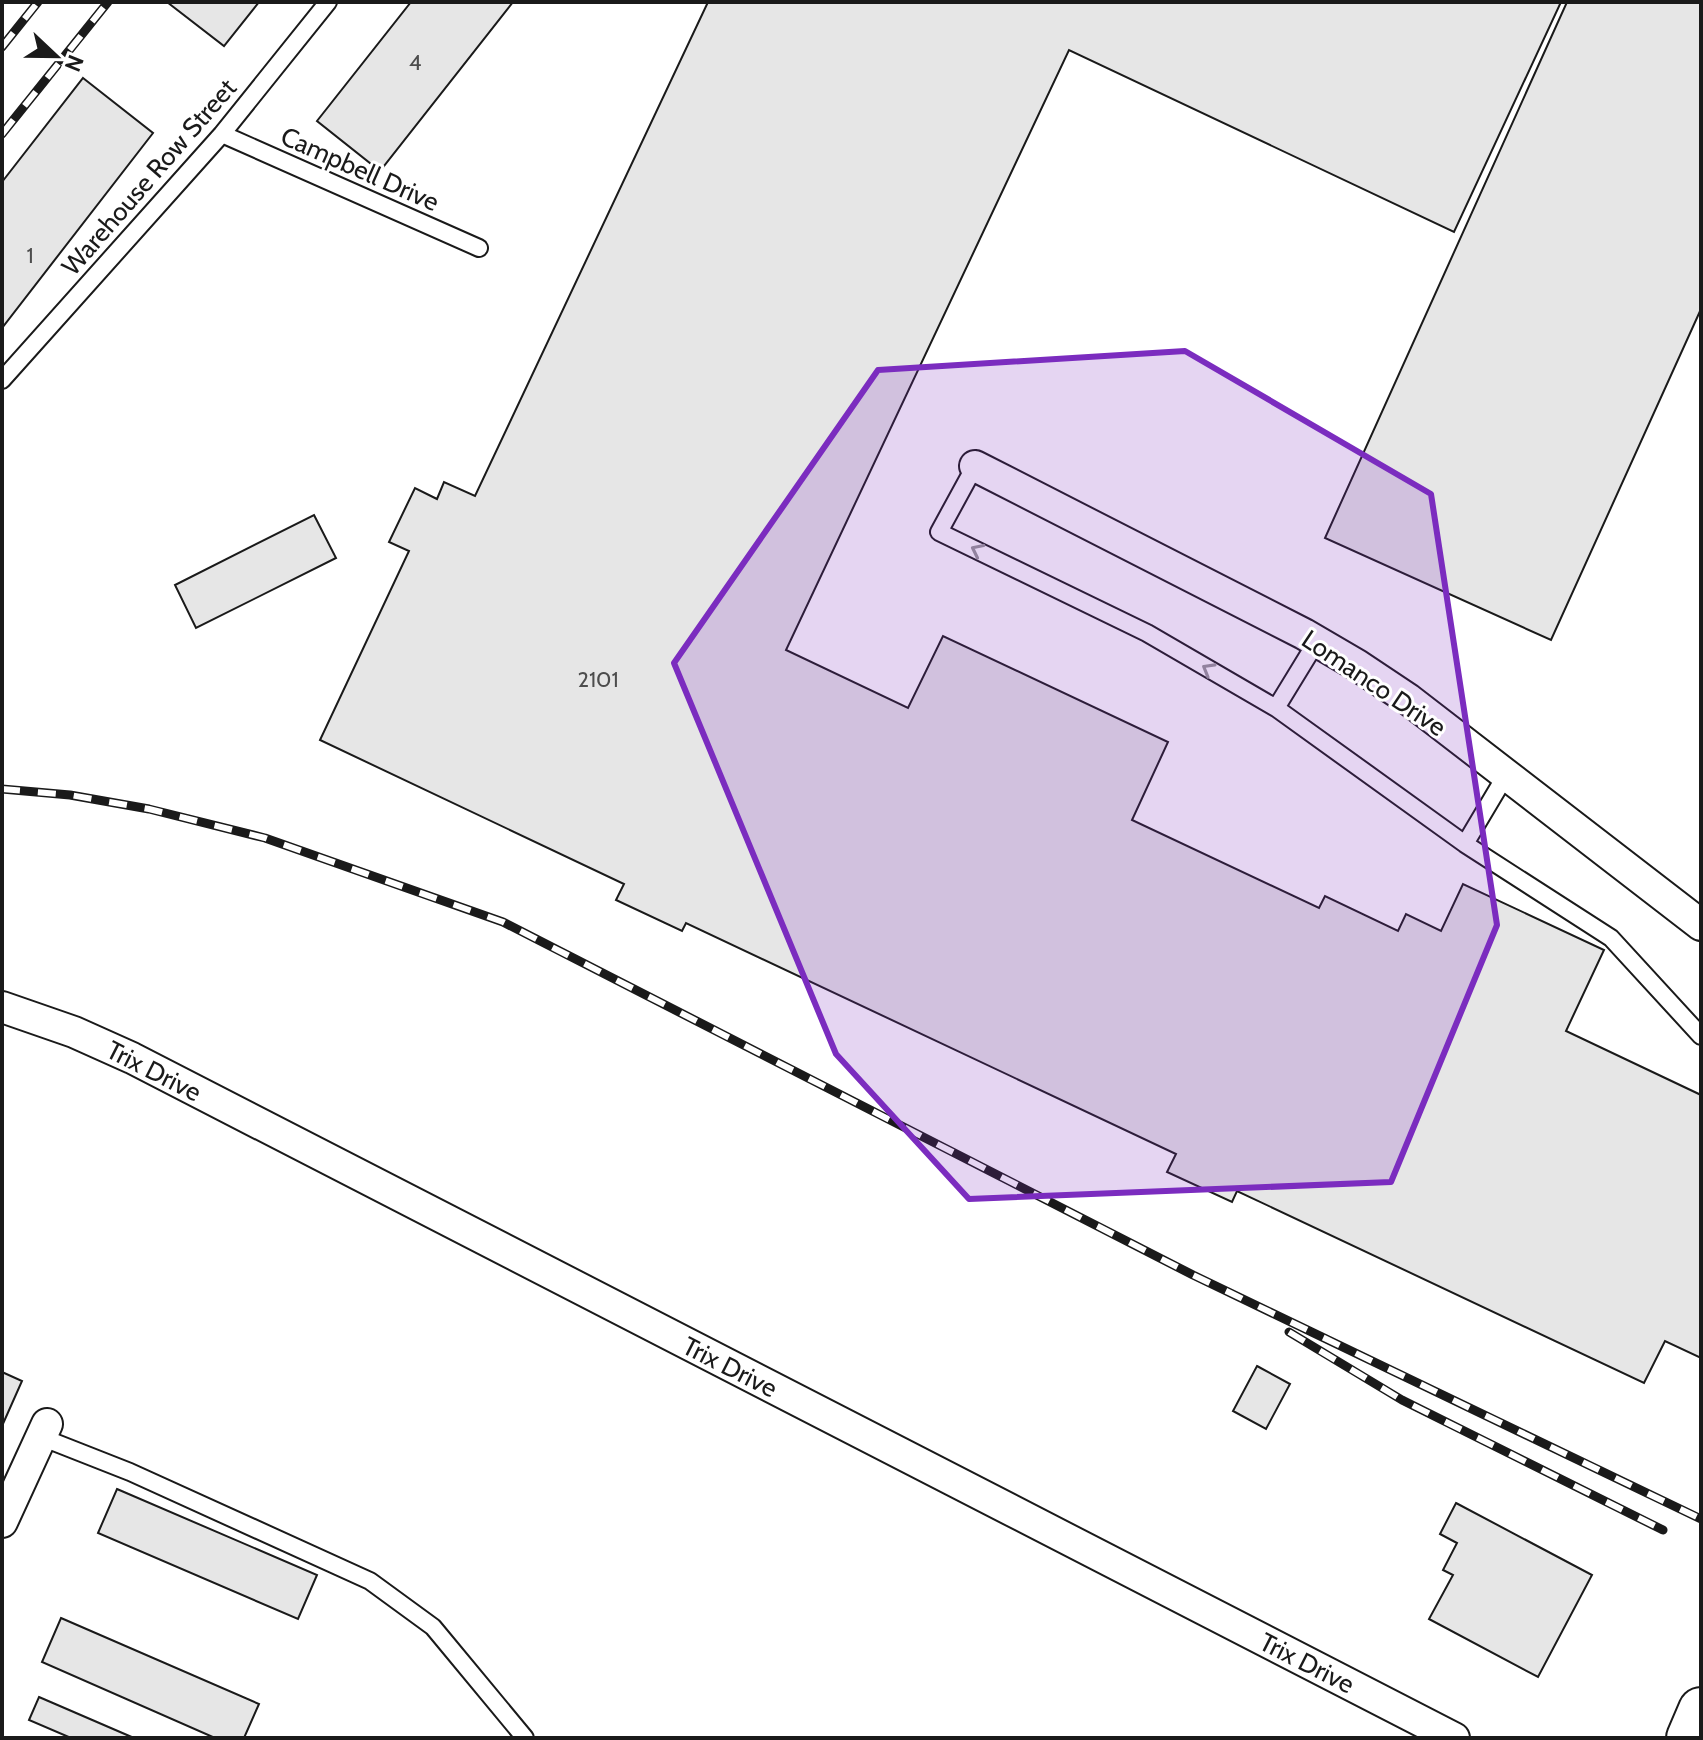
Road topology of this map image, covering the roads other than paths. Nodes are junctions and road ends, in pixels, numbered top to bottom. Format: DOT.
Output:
graph roads {
  1 [pos="328,2"];
  2 [pos="222,134"];
  3 [pos="479,248"];
  4 [pos="2,380"];
  5 [pos="975,466"];
  6 [pos="1317,641"];
  7 [pos="1276,708"];
  8 [pos="1506,775"];
  9 [pos="1465,844"];
  10 [pos="1701,925"];
  11 [pos="2,1007"];
  12 [pos="1701,1036"];
  13 [pos="44,1430"];
  14 [pos="2,1522"];
  15 [pos="1701,1710"];
  16 [pos="525,1738"];
  17 [pos="1454,1738"];
  18 [pos="1689,1738"];
  1 -- 2 [label="lane, Warehouse Row Street"];
  2 -- 3 [label="lane, Campbell Drive"];
  2 -- 4 [label="lane, Warehouse Row Street"];
  5 -- 6 [label="street, Lomanco Drive"];
  7 -- 5 [label="lane, one-way"];
  6 -- 7 [label="lane"];
  6 -- 8 [label="street, Lomanco Drive"];
  7 -- 9 [label="lane"];
  8 -- 9 [label="lane"];
  8 -- 10 [label="street, Lomanco Drive"];
  9 -- 12 [label="lane"];
  11 -- 17 [label="street, Trix Drive"];
  13 -- 14 [label="street"];
  13 -- 16 [label="lane"];
  15 -- 18 [label="main road"];
}
